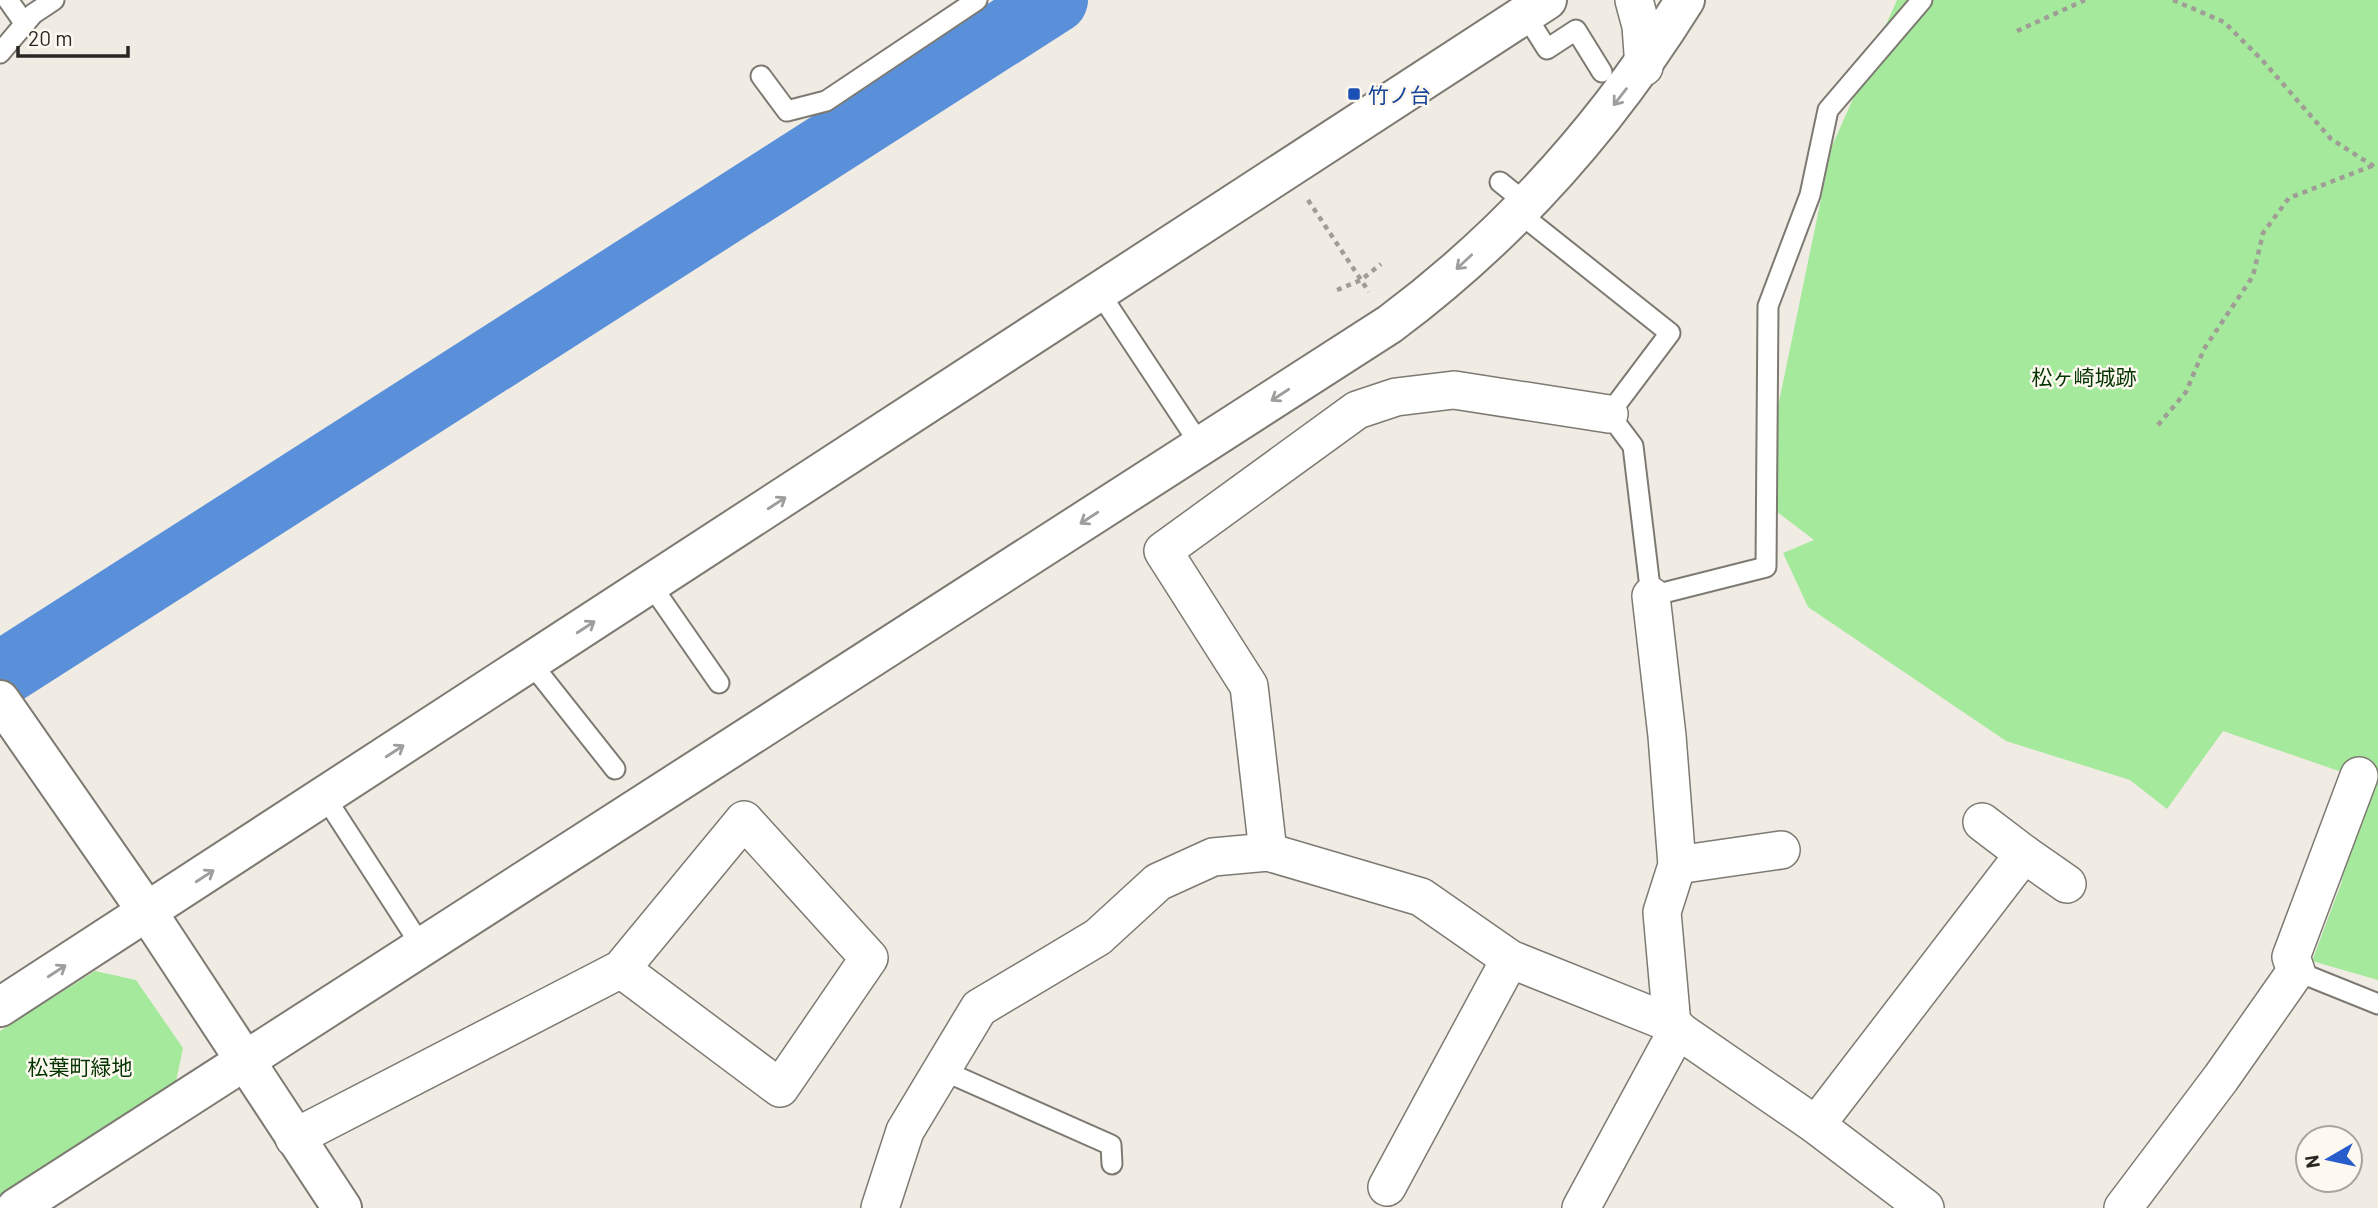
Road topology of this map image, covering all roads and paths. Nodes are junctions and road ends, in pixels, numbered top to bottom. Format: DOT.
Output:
graph roads {
  1 [pos="8,0"];
  2 [pos="54,0"];
  3 [pos="977,0"];
  4 [pos="1634,0"];
  5 [pos="1685,0"];
  6 [pos="1922,0"];
  7 [pos="2085,0"];
  8 [pos="2173,0"];
  9 [pos="1536,7"];
  10 [pos="25,24"];
  11 [pos="2017,31"];
  12 [pos="0,53"];
  13 [pos="1644,67"];
  14 [pos="1602,72"];
  15 [pos="761,76"];
  16 [pos="2372,166"];
  17 [pos="2378,169"];
  18 [pos="1302,191"];
  19 [pos="1515,199"];
  20 [pos="1381,264"];
  21 [pos="1362,280"];
  22 [pos="1337,290"];
  23 [pos="1099,292"];
  24 [pos="1375,300"];
  25 [pos="1609,414"];
  26 [pos="2158,425"];
  27 [pos="1201,446"];
  28 [pos="652,585"];
  29 [pos="1651,596"];
  30 [pos="531,663"];
  31 [pos="719,684"];
  32 [pos="5,715"];
  33 [pos="615,769"];
  34 [pos="2359,776"];
  35 [pos="325,797"];
  36 [pos="1982,822"];
  37 [pos="1781,850"];
  38 [pos="1268,852"];
  39 [pos="2024,854"];
  40 [pos="1677,866"];
  41 [pos="2067,884"];
  42 [pos="148,913"];
  43 [pos="422,947"];
  44 [pos="1510,959"];
  45 [pos="621,969"];
  46 [pos="2296,971"];
  47 [pos="2378,1004"];
  48 [pos="0,1007"];
  49 [pos="1675,1027"];
  50 [pos="246,1061"];
  51 [pos="942,1070"];
  52 [pos="1816,1125"];
  53 [pos="294,1138"];
  54 [pos="1112,1164"];
  55 [pos="1387,1187"];
  56 [pos="16,1208"];
  57 [pos="342,1208"];
  58 [pos="880,1208"];
  59 [pos="1581,1208"];
  60 [pos="1925,1208"];
  61 [pos="2123,1208"];
  1 -- 10 [label="lane"];
  2 -- 10 [label="lane"];
  3 -- 15 [label="lane"];
  4 -- 13 [label="street"];
  5 -- 13 [label="street"];
  6 -- 29 [label="lane"];
  7 -- 11 [label="path"];
  8 -- 16 [label="path"];
  9 -- 14 [label="lane"];
  9 -- 23 [label="street"];
  10 -- 12 [label="lane"];
  13 -- 19 [label="street, one-way"];
  16 -- 17 [label="path"];
  16 -- 26 [label="path"];
  18 -- 21 [label="path"];
  19 -- 25 [label="lane"];
  19 -- 27 [label="street, one-way"];
  20 -- 21 [label="path"];
  21 -- 22 [label="path"];
  21 -- 24 [label="path"];
  23 -- 27 [label="lane"];
  28 -- 23 [label="street, one-way"];
  25 -- 29 [label="lane"];
  25 -- 38 [label="street"];
  27 -- 43 [label="street, one-way"];
  30 -- 28 [label="street, one-way"];
  28 -- 31 [label="lane"];
  29 -- 40 [label="street"];
  30 -- 33 [label="lane"];
  35 -- 30 [label="street, one-way"];
  32 -- 42 [label="street"];
  34 -- 46 [label="street"];
  42 -- 35 [label="street, one-way"];
  35 -- 43 [label="lane"];
  36 -- 39 [label="street"];
  37 -- 40 [label="street"];
  38 -- 44 [label="street"];
  38 -- 51 [label="street"];
  39 -- 41 [label="street"];
  39 -- 52 [label="street"];
  40 -- 49 [label="street"];
  48 -- 42 [label="street, one-way"];
  42 -- 50 [label="street"];
  43 -- 50 [label="street"];
  44 -- 49 [label="street"];
  44 -- 55 [label="street"];
  45 -- 45 [label="street"];
  45 -- 53 [label="street"];
  46 -- 47 [label="lane"];
  46 -- 61 [label="street"];
  49 -- 52 [label="street"];
  49 -- 59 [label="street"];
  50 -- 53 [label="street"];
  50 -- 56 [label="street"];
  51 -- 54 [label="lane"];
  51 -- 58 [label="street"];
  52 -- 60 [label="street"];
  53 -- 57 [label="street"];
}
